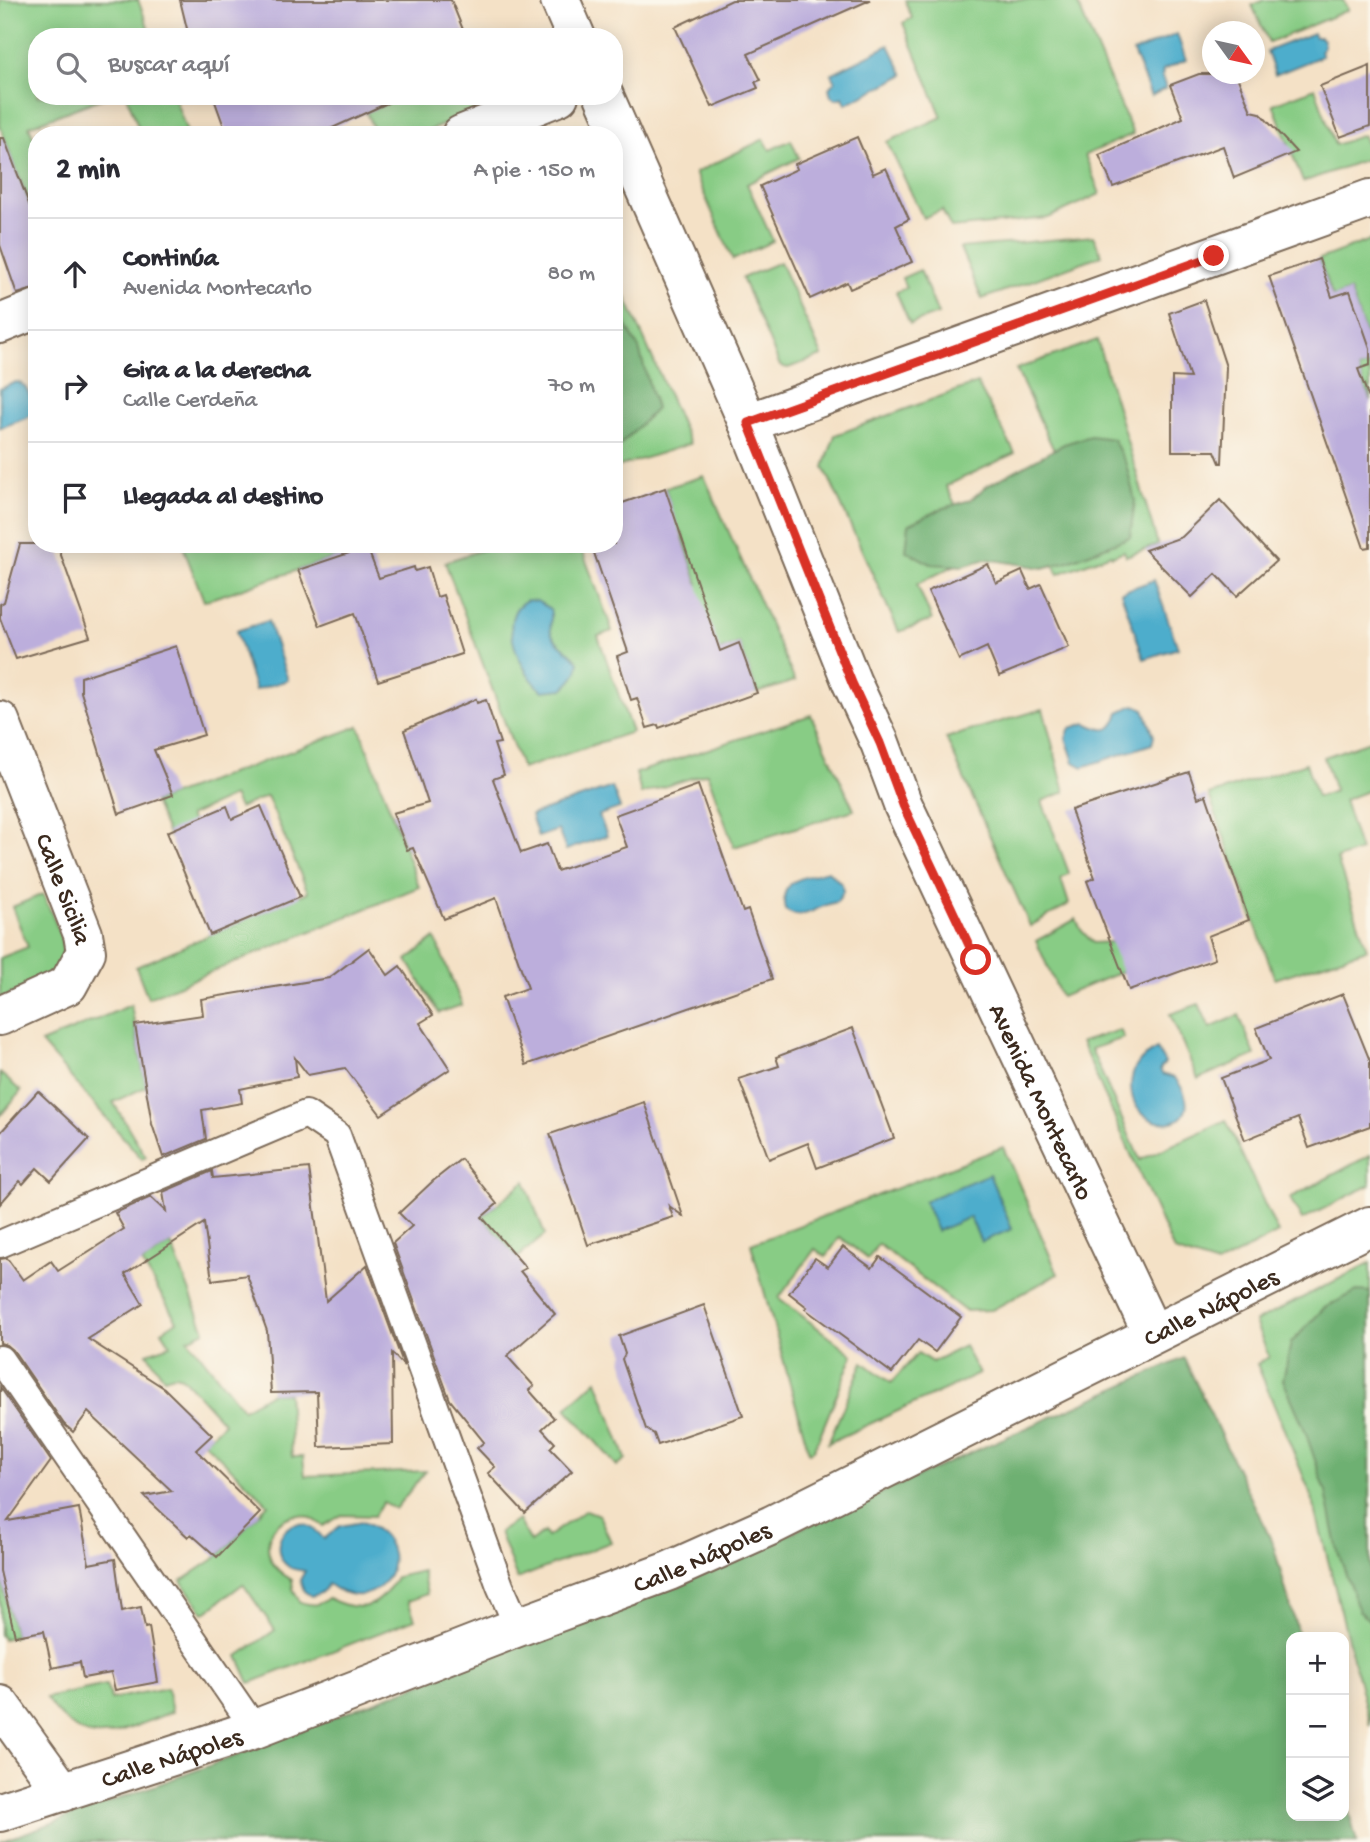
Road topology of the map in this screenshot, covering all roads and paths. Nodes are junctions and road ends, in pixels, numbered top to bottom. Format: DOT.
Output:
graph roads {
  1 [pos="560,0"];
  2 [pos="572,28"];
  3 [pos="536,105"];
  4 [pos="608,105"];
  5 [pos="484,126"];
  6 [pos="617,126"];
  7 [pos="623,139"];
  8 [pos="1370,199"];
  9 [pos="28,313"];
  10 [pos="0,324"];
  11 [pos="748,423"];
  12 [pos="0,721"];
  13 [pos="0,1016"];
  14 [pos="1370,1226"];
  15 [pos="0,1244"];
  16 [pos="1152,1333"];
  17 [pos="0,1359"];
  18 [pos="518,1627"];
  19 [pos="0,1705"];
  20 [pos="255,1729"];
  21 [pos="64,1792"];
  22 [pos="0,1811"];
  1 -- 2 [label="street"];
  3 -- 5 [label="street"];
  4 -- 6 [label="street, Avenida Montecarlo"];
  7 -- 11 [label="street, Avenida Montecarlo"];
  8 -- 11 [label="street"];
  9 -- 10 [label="street"];
  11 -- 16 [label="street, Avenida Montecarlo"];
  12 -- 13 [label="street, Calle Sicilia"];
  14 -- 16 [label="street, Calle Nápoles"];
  15 -- 18 [label="lane"];
  16 -- 18 [label="street, Calle Nápoles"];
  17 -- 20 [label="lane"];
  18 -- 20 [label="street, Calle Nápoles"];
  19 -- 21 [label="street"];
  20 -- 21 [label="street, Calle Nápoles"];
  21 -- 22 [label="street, Calle Nápoles"];
}
